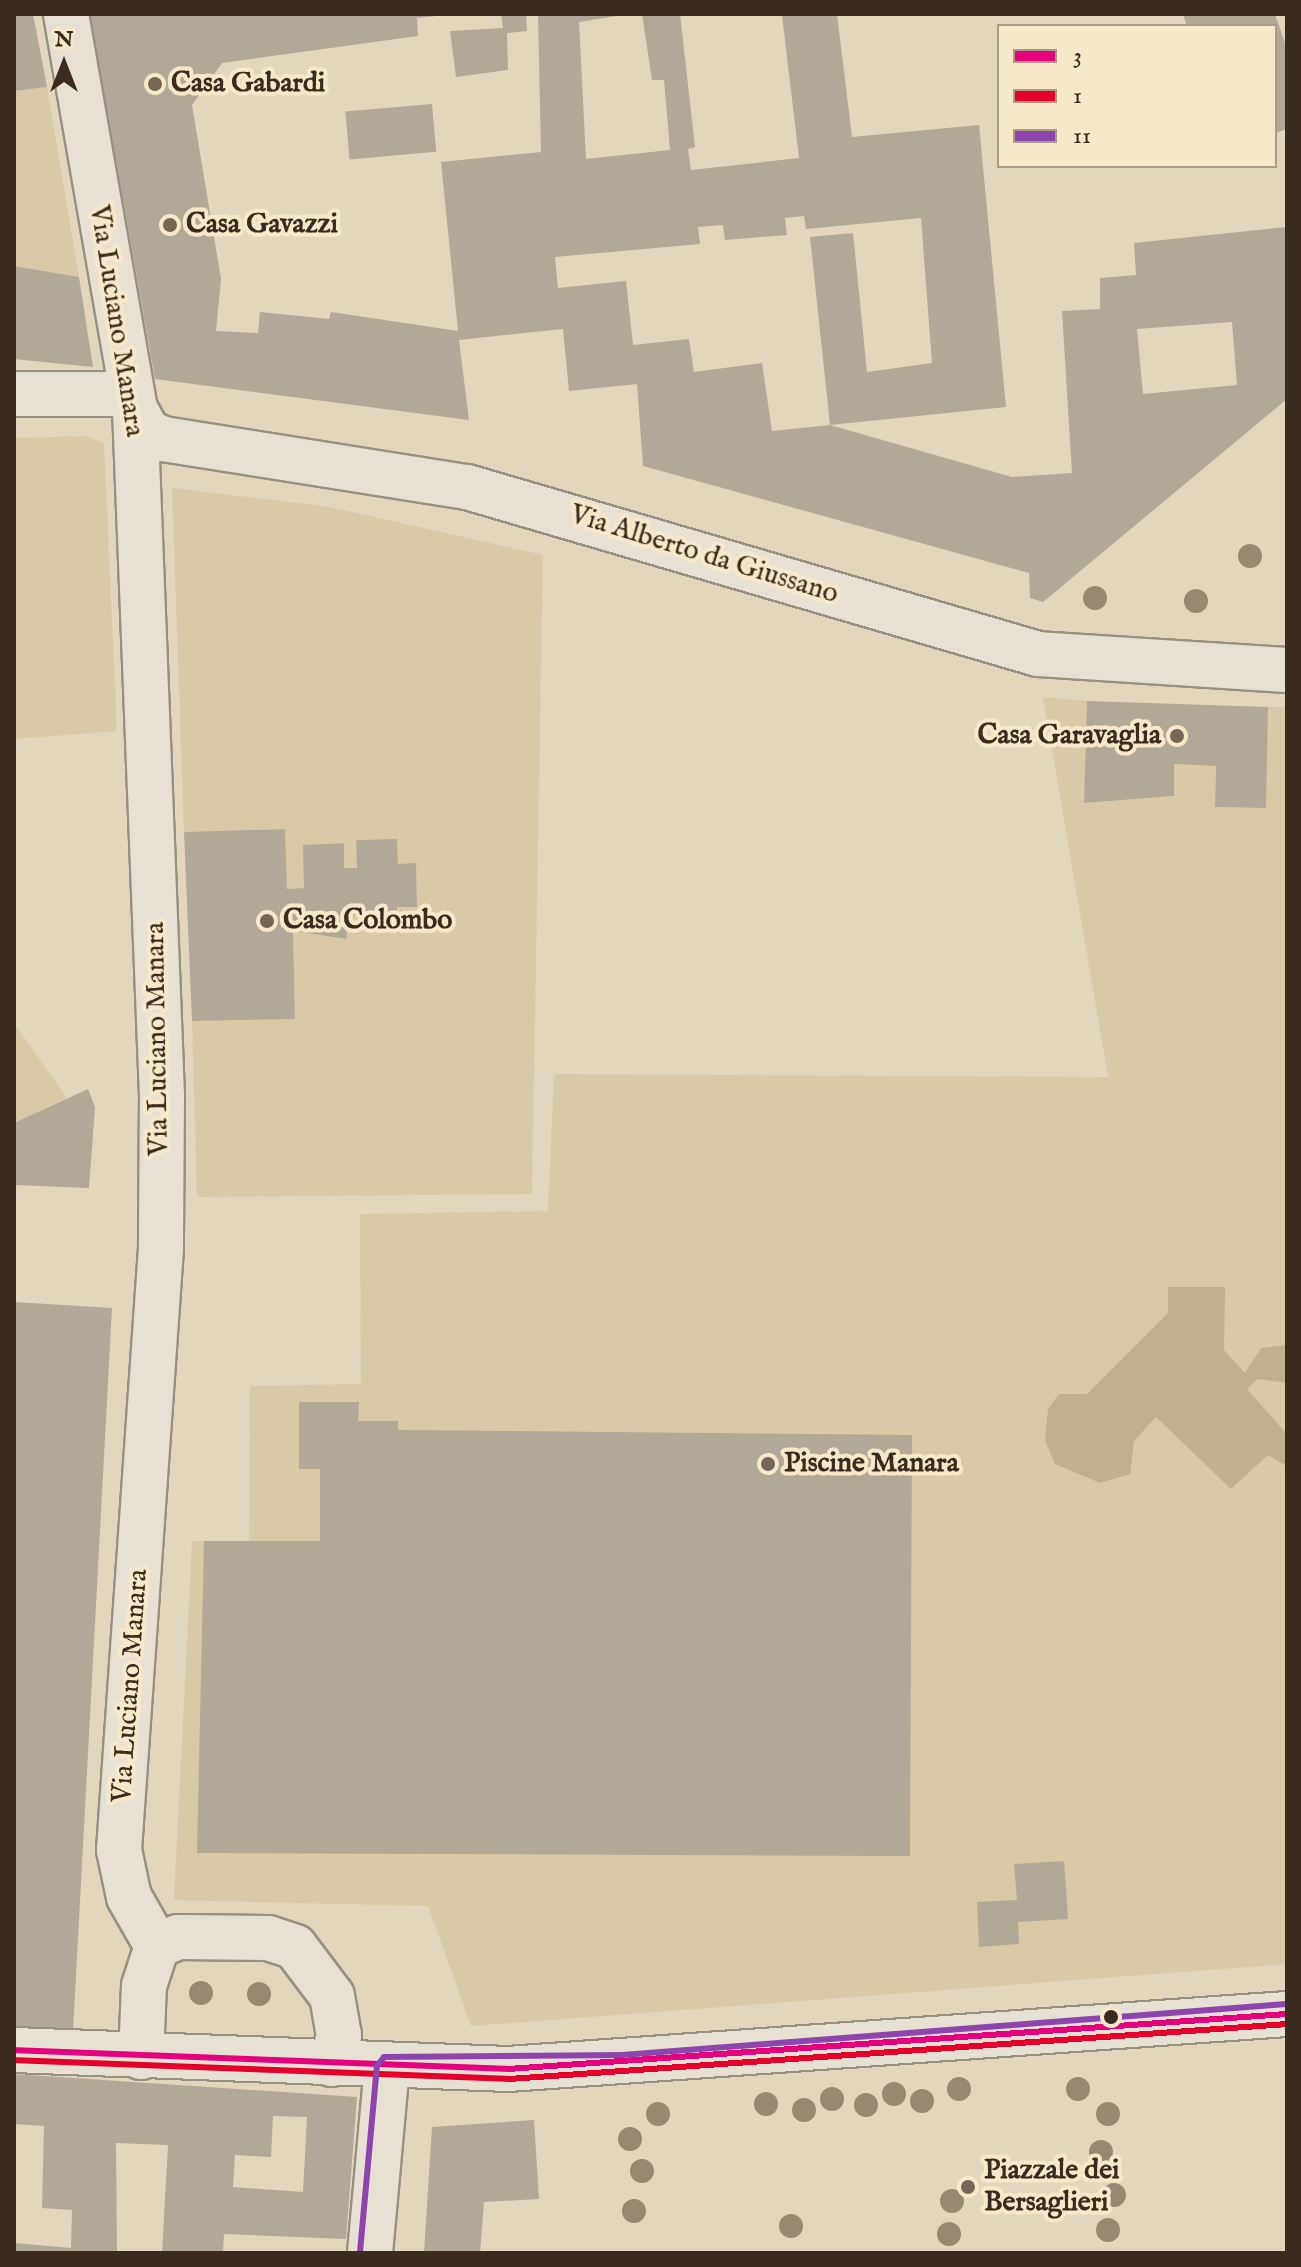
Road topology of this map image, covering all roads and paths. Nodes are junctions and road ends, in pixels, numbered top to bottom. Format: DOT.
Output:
graph roads {
  1 [pos="66,14"];
  2 [pos="14,394"];
  3 [pos="133,402"];
  4 [pos="1287,670"];
  5 [pos="157,1946"];
  6 [pos="1287,2014"];
  7 [pos="14,2050"];
  8 [pos="141,2057"];
  9 [pos="332,2064"];
  10 [pos="387,2067"];
  11 [pos="370,2253"];
  1 -- 3 [label="street, Via Luciano Manara"];
  2 -- 3 [label="street"];
  3 -- 4 [label="street, Via Alberto da Giussano"];
  3 -- 5 [label="street, Via Luciano Manara"];
  5 -- 8 [label="street"];
  5 -- 9 [label="street"];
  6 -- 10 [label="street"];
  7 -- 8 [label="street"];
  8 -- 9 [label="street"];
  9 -- 10 [label="street"];
  10 -- 11 [label="street"];
}
